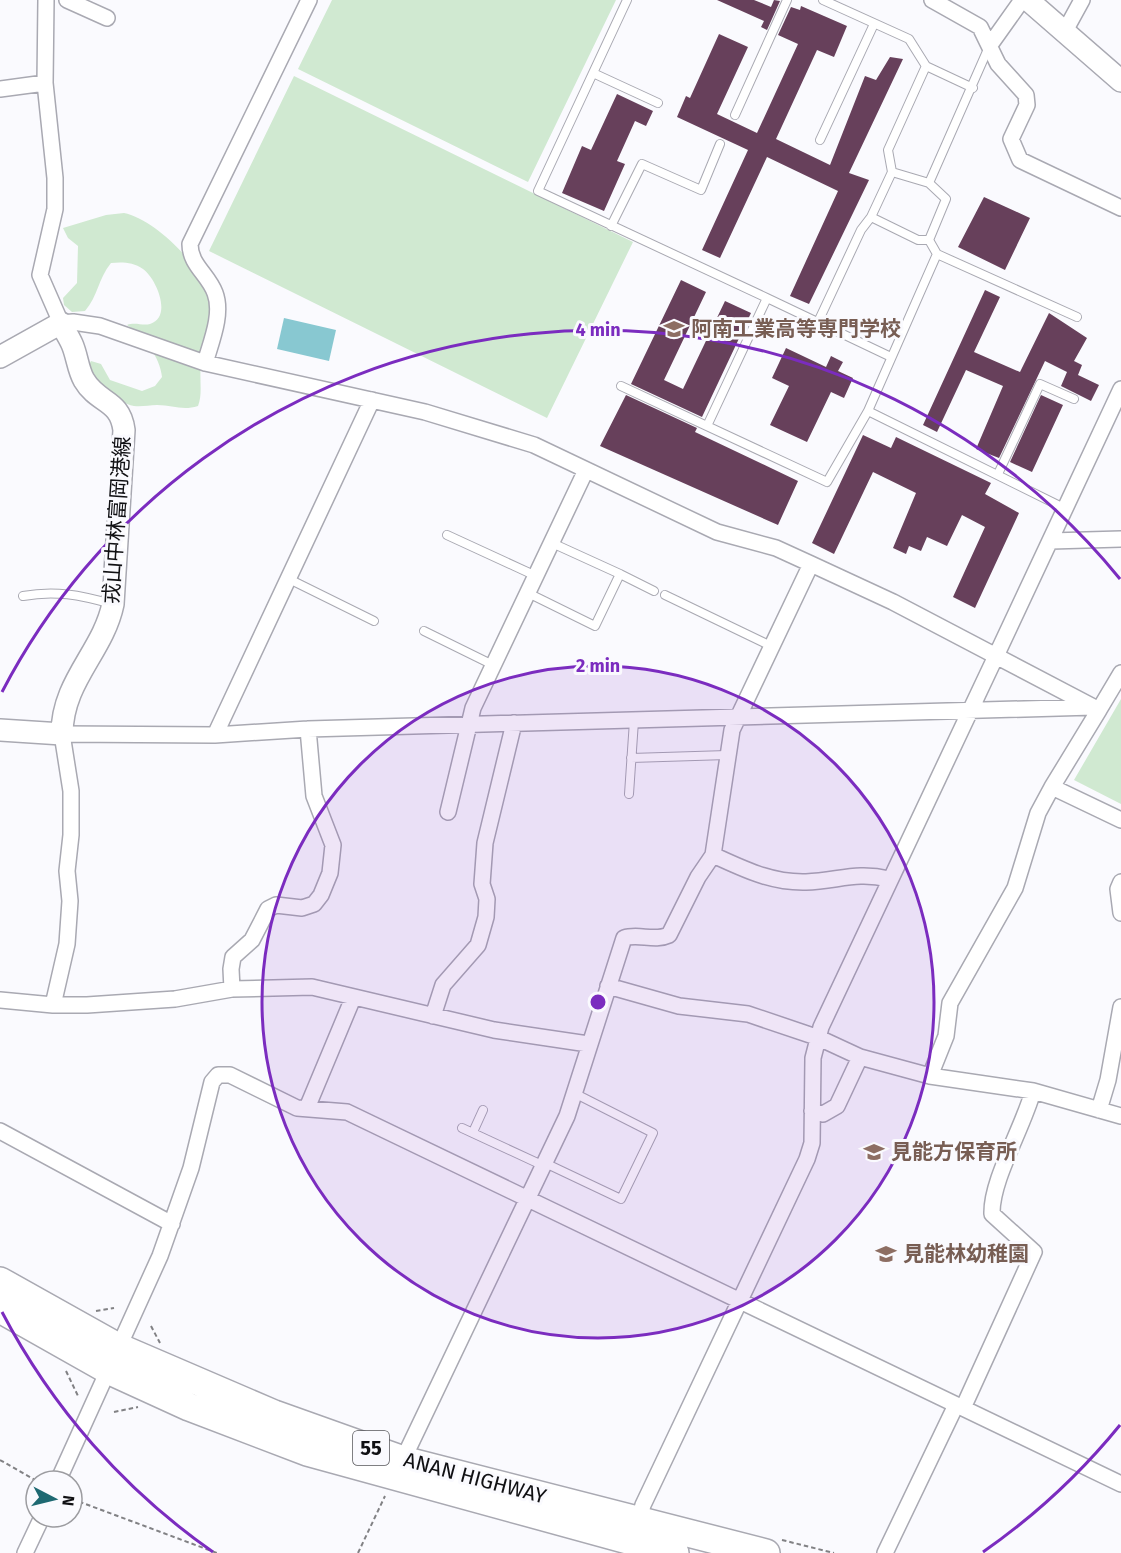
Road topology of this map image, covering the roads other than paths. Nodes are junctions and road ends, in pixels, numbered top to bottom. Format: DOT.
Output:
graph roads {
  1 [pos="46,0"];
  2 [pos="67,0"];
  3 [pos="309,0"];
  4 [pos="627,0"];
  5 [pos="787,0"];
  6 [pos="823,0"];
  7 [pos="932,0"];
  8 [pos="1022,0"];
  9 [pos="1028,0"];
  10 [pos="1082,0"];
  11 [pos="108,18"];
  12 [pos="874,24"];
  13 [pos="1065,31"];
  14 [pos="990,45"];
  15 [pos="926,66"];
  16 [pos="593,73"];
  17 [pos="1121,81"];
  18 [pos="45,83"];
  19 [pos="973,88"];
  20 [pos="0,89"];
  21 [pos="658,103"];
  22 [pos="735,116"];
  23 [pos="820,140"];
  24 [pos="720,144"];
  25 [pos="892,172"];
  26 [pos="928,183"];
  27 [pos="1121,208"];
  28 [pos="871,217"];
  29 [pos="611,226"];
  30 [pos="929,240"];
  31 [pos="937,254"];
  32 [pos="767,298"];
  33 [pos="1077,317"];
  34 [pos="818,322"];
  35 [pos="61,323"];
  36 [pos="0,357"];
  37 [pos="891,357"];
  38 [pos="205,363"];
  39 [pos="621,386"];
  40 [pos="1121,389"];
  41 [pos="1074,399"];
  42 [pos="372,400"];
  43 [pos="868,411"];
  44 [pos="707,426"];
  45 [pos="586,470"];
  46 [pos="998,474"];
  47 [pos="1066,509"];
  48 [pos="447,535"];
  49 [pos="1121,539"];
  50 [pos="1051,541"];
  51 [pos="552,543"];
  52 [pos="811,564"];
  53 [pos="620,574"];
  54 [pos="536,576"];
  55 [pos="289,579"];
  56 [pos="654,591"];
  57 [pos="528,593"];
  58 [pos="665,595"];
  59 [pos="23,596"];
  60 [pos="112,604"];
  61 [pos="374,621"];
  62 [pos="424,632"];
  63 [pos="771,646"];
  64 [pos="996,656"];
  65 [pos="493,665"];
  66 [pos="1121,673"];
  67 [pos="1096,708"];
  68 [pos="969,712"];
  69 [pos="738,718"];
  70 [pos="634,721"];
  71 [pos="514,723"];
  72 [pos="468,725"];
  73 [pos="308,729"];
  74 [pos="0,730"];
  75 [pos="62,734"];
  76 [pos="214,735"];
  77 [pos="727,755"];
  78 [pos="631,758"];
  79 [pos="1052,787"];
  80 [pos="629,794"];
  81 [pos="448,812"];
  82 [pos="1121,820"];
  83 [pos="713,855"];
  84 [pos="889,879"];
  85 [pos="1121,882"];
  86 [pos="1121,913"];
  87 [pos="608,986"];
  88 [pos="232,989"];
  89 [pos="353,998"];
  90 [pos="0,1000"];
  91 [pos="53,1005"];
  92 [pos="1121,1007"];
  93 [pos="433,1016"];
  94 [pos="819,1038"];
  95 [pos="588,1044"];
  96 [pos="860,1057"];
  97 [pos="930,1076"];
  98 [pos="1033,1091"];
  99 [pos="574,1093"];
  100 [pos="307,1108"];
  101 [pos="483,1110"];
  102 [pos="1099,1110"];
  103 [pos="812,1111"];
  104 [pos="1121,1116"];
  105 [pos="462,1128"];
  106 [pos="0,1131"];
  107 [pos="472,1132"];
  108 [pos="544,1165"];
  109 [pos="528,1198"];
  110 [pos="172,1224"];
  111 [pos="0,1281"];
  112 [pos="739,1300"];
  113 [pos="0,1309"];
  114 [pos="113,1358"];
  115 [pos="959,1407"];
  116 [pos="63,1469"];
  117 [pos="398,1469"];
  118 [pos="1121,1484"];
  119 [pos="37,1529"];
  120 [pos="635,1532"];
  121 [pos="772,1546"];
  122 [pos="26,1553"];
  123 [pos="675,1553"];
  124 [pos="885,1553"];
  1 -- 18 [label="street"];
  2 -- 11 [label="street"];
  3 -- 38 [label="street"];
  4 -- 16 [label="lane"];
  5 -- 22 [label="lane"];
  6 -- 12 [label="lane"];
  7 -- 14 [label="street"];
  8 -- 14 [label="street"];
  9 -- 13 [label="main road"];
  10 -- 13 [label="street"];
  12 -- 15 [label="lane"];
  12 -- 23 [label="lane"];
  13 -- 17 [label="main road"];
  14 -- 19 [label="lane"];
  14 -- 27 [label="street"];
  15 -- 19 [label="lane"];
  15 -- 25 [label="lane"];
  16 -- 21 [label="lane"];
  16 -- 29 [label="lane"];
  18 -- 20 [label="street"];
  18 -- 35 [label="street"];
  19 -- 26 [label="lane"];
  24 -- 29 [label="lane"];
  25 -- 26 [label="lane"];
  25 -- 28 [label="lane"];
  26 -- 30 [label="lane"];
  28 -- 30 [label="lane"];
  28 -- 34 [label="lane"];
  29 -- 32 [label="lane"];
  30 -- 31 [label="lane"];
  31 -- 33 [label="lane"];
  31 -- 37 [label="lane"];
  32 -- 34 [label="lane"];
  32 -- 44 [label="lane"];
  34 -- 37 [label="lane"];
  35 -- 36 [label="main road"];
  35 -- 38 [label="street"];
  35 -- 60 [label="main road, 戎山中林富岡港線"];
  37 -- 43 [label="lane"];
  38 -- 42 [label="street"];
  39 -- 44 [label="lane"];
  40 -- 47 [label="street"];
  41 -- 46 [label="lane"];
  42 -- 45 [label="street"];
  42 -- 55 [label="street"];
  43 -- 44 [label="lane"];
  43 -- 46 [label="lane"];
  45 -- 51 [label="street"];
  45 -- 52 [label="street"];
  46 -- 47 [label="lane"];
  47 -- 50 [label="street"];
  48 -- 54 [label="lane"];
  49 -- 50 [label="street"];
  50 -- 64 [label="street"];
  51 -- 53 [label="lane"];
  51 -- 54 [label="street"];
  52 -- 63 [label="street"];
  52 -- 64 [label="street"];
  53 -- 56 [label="lane"];
  53 -- 57 [label="lane"];
  54 -- 57 [label="street"];
  55 -- 61 [label="lane"];
  55 -- 76 [label="street"];
  57 -- 65 [label="street"];
  58 -- 63 [label="lane"];
  59 -- 60 [label="lane"];
  60 -- 75 [label="main road, 戎山中林富岡港線"];
  62 -- 65 [label="lane"];
  63 -- 69 [label="street"];
  64 -- 67 [label="street"];
  64 -- 68 [label="street"];
  65 -- 72 [label="street"];
  66 -- 67 [label="street"];
  67 -- 68 [label="street"];
  67 -- 79 [label="street"];
  68 -- 69 [label="street"];
  68 -- 84 [label="street"];
  69 -- 70 [label="street"];
  69 -- 77 [label="street"];
  70 -- 71 [label="street"];
  70 -- 78 [label="lane"];
  71 -- 72 [label="street"];
  71 -- 93 [label="street"];
  72 -- 73 [label="street"];
  72 -- 81 [label="street"];
  73 -- 76 [label="street"];
  73 -- 88 [label="street"];
  74 -- 75 [label="main road"];
  75 -- 76 [label="street"];
  75 -- 91 [label="street"];
  77 -- 78 [label="lane"];
  77 -- 83 [label="street"];
  78 -- 80 [label="lane"];
  79 -- 82 [label="street"];
  79 -- 97 [label="street"];
  83 -- 84 [label="street"];
  83 -- 87 [label="street"];
  84 -- 94 [label="street"];
  85 -- 86 [label="street"];
  87 -- 94 [label="street"];
  87 -- 95 [label="street"];
  88 -- 89 [label="street"];
  88 -- 91 [label="street"];
  89 -- 93 [label="street"];
  89 -- 100 [label="street"];
  90 -- 91 [label="street"];
  92 -- 102 [label="street"];
  93 -- 95 [label="street"];
  94 -- 96 [label="street"];
  94 -- 103 [label="street"];
  95 -- 99 [label="street"];
  96 -- 97 [label="street"];
  96 -- 103 [label="street"];
  97 -- 98 [label="street"];
  98 -- 102 [label="street"];
  98 -- 115 [label="street"];
  99 -- 108 [label="street"];
  99 -- 108 [label="lane"];
  100 -- 109 [label="street"];
  100 -- 110 [label="street"];
  101 -- 107 [label="lane"];
  102 -- 104 [label="street"];
  103 -- 112 [label="street"];
  105 -- 107 [label="lane"];
  106 -- 110 [label="street"];
  107 -- 108 [label="lane"];
  108 -- 109 [label="street"];
  109 -- 112 [label="street"];
  109 -- 117 [label="street"];
  110 -- 114 [label="street"];
  111 -- 114 [label="highway, ANAN HIGHWAY / 55"];
  112 -- 115 [label="street"];
  112 -- 120 [label="street"];
  113 -- 114 [label="highway, ANAN HIGHWAY / 55"];
  114 -- 116 [label="street"];
  114 -- 117 [label="highway, ANAN HIGHWAY / 55"];
  115 -- 118 [label="street"];
  115 -- 124 [label="street"];
  117 -- 120 [label="highway, ANAN HIGHWAY / 55"];
  119 -- 122 [label="street"];
  120 -- 121 [label="highway, ANAN HIGHWAY / 55"];
  120 -- 123 [label="highway, ANAN HIGHWAY / 55"];
}
